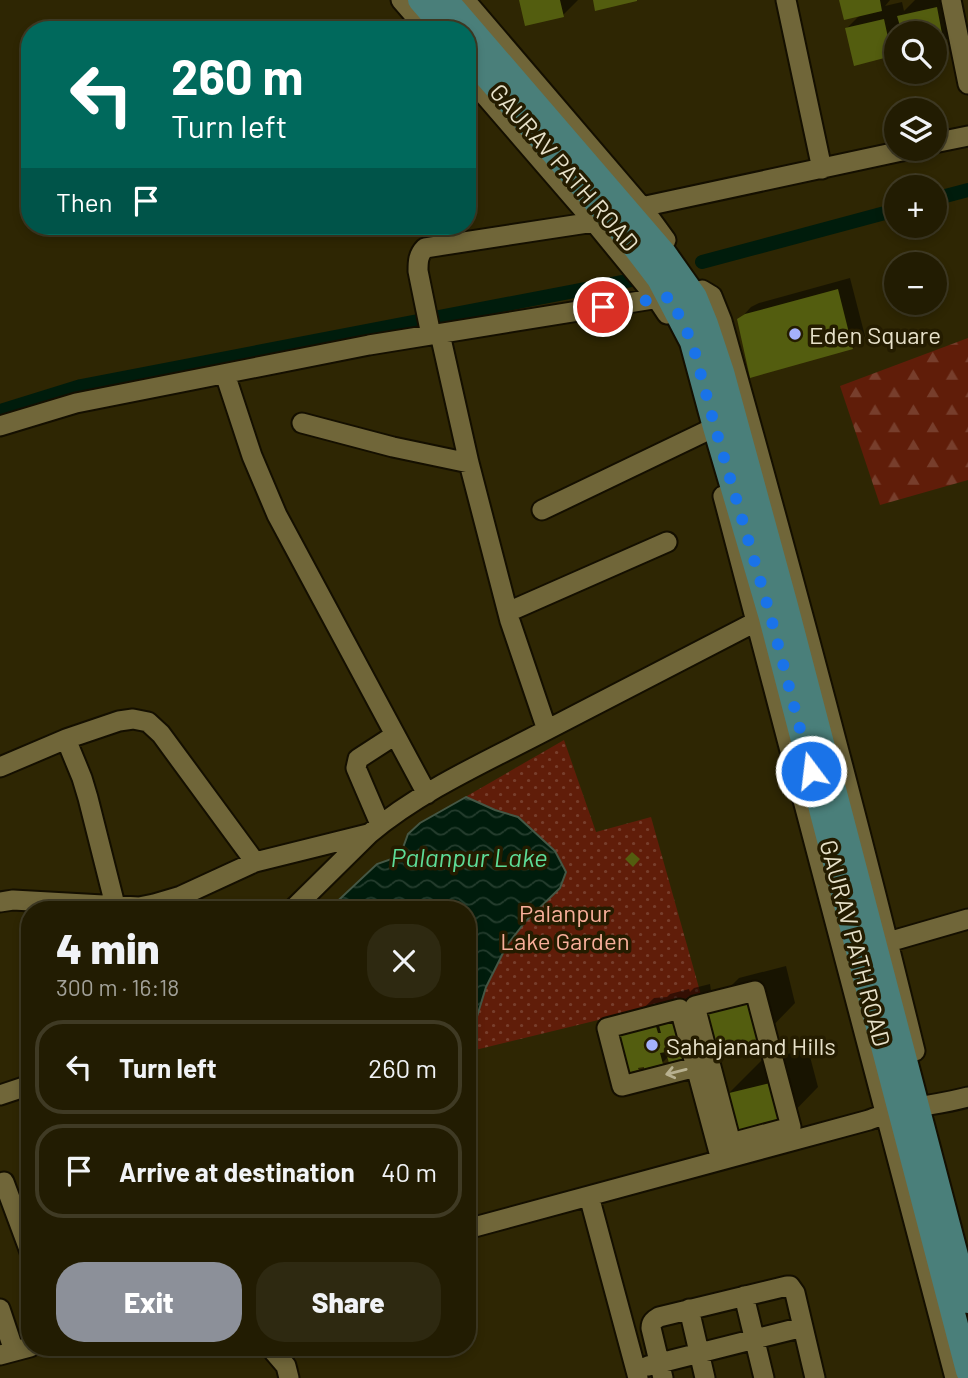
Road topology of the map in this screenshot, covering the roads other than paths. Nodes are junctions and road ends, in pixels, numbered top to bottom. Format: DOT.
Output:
graph roads {
  1 [pos="401,0"];
  2 [pos="420,0"];
  3 [pos="446,0"];
  4 [pos="465,0"];
  5 [pos="786,0"];
  6 [pos="951,0"];
  7 [pos="419,21"];
  8 [pos="438,21"];
  9 [pos="465,21"];
  10 [pos="476,33"];
  11 [pos="476,64"];
  12 [pos="968,84"];
  13 [pos="476,85"];
  14 [pos="968,136"];
  15 [pos="947,140"];
  16 [pos="884,155"];
  17 [pos="821,169"];
  18 [pos="635,209"];
  19 [pos="594,222"];
  20 [pos="671,281"];
  21 [pos="433,332"];
  22 [pos="225,374"];
  23 [pos="302,423"];
  24 [pos="0,426"];
  25 [pos="711,429"];
  26 [pos="469,463"];
  27 [pos="541,510"];
  28 [pos="667,542"];
  29 [pos="508,612"];
  30 [pos="770,614"];
  31 [pos="547,730"];
  32 [pos="395,735"];
  33 [pos="66,739"];
  34 [pos="0,766"];
  35 [pos="427,794"];
  36 [pos="375,829"];
  37 [pos="255,862"];
  38 [pos="33,901"];
  39 [pos="114,901"];
  40 [pos="169,901"];
  41 [pos="301,901"];
  42 [pos="0,902"];
  43 [pos="968,919"];
  44 [pos="881,944"];
  45 [pos="696,1068"];
  46 [pos="21,1088"];
  47 [pos="0,1095"];
  48 [pos="968,1097"];
  49 [pos="909,1113"];
  50 [pos="729,1153"];
  51 [pos="4,1182"];
  52 [pos="589,1196"];
  53 [pos="476,1226"];
  54 [pos="21,1228"];
  55 [pos="968,1260"];
  56 [pos="744,1296"];
  57 [pos="968,1301"];
  58 [pos="0,1308"];
  59 [pos="689,1309"];
  60 [pos="803,1327"];
  61 [pos="755,1339"];
  62 [pos="15,1351"];
  63 [pos="698,1353"];
  64 [pos="661,1370"];
  65 [pos="968,1371"];
  66 [pos="637,1373"];
  67 [pos="761,1377"];
  68 [pos="705,1378"];
  69 [pos="815,1378"];
  70 [pos="955,1378"];
  1 -- 7 [label="street"];
  2 -- 8 [label="main road"];
  3 -- 9 [label="main road, GAURAV PATH ROAD"];
  4 -- 18 [label="street"];
  5 -- 17 [label="street"];
  6 -- 12 [label="street"];
  10 -- 18 [label="main road, GAURAV PATH ROAD"];
  11 -- 20 [label="main road, GAURAV PATH ROAD"];
  13 -- 19 [label="street"];
  14 -- 15 [label="street"];
  16 -- 17 [label="street"];
  17 -- 18 [label="street"];
  18 -- 20 [label="main road, GAURAV PATH ROAD"];
  18 -- 20 [label="street"];
  19 -- 20 [label="street"];
  19 -- 21 [label="street"];
  20 -- 21 [label="street"];
  20 -- 25 [label="main road, GAURAV PATH ROAD"];
  20 -- 30 [label="main road, GAURAV PATH ROAD"];
  20 -- 44 [label="street"];
  21 -- 22 [label="street"];
  21 -- 26 [label="street"];
  22 -- 24 [label="street"];
  22 -- 32 [label="street"];
  23 -- 26 [label="street"];
  25 -- 27 [label="street"];
  25 -- 30 [label="main road, GAURAV PATH ROAD"];
  26 -- 29 [label="street"];
  28 -- 29 [label="street"];
  29 -- 31 [label="street"];
  30 -- 31 [label="street"];
  30 -- 44 [label="main road, GAURAV PATH ROAD"];
  30 -- 49 [label="main road, GAURAV PATH ROAD"];
  31 -- 35 [label="street"];
  32 -- 35 [label="street"];
  32 -- 36 [label="street"];
  33 -- 34 [label="street"];
  33 -- 37 [label="street"];
  33 -- 39 [label="street"];
  35 -- 36 [label="street"];
  36 -- 37 [label="street"];
  36 -- 41 [label="street"];
  37 -- 40 [label="street"];
  38 -- 42 [label="street"];
  43 -- 44 [label="street"];
  44 -- 49 [label="main road, GAURAV PATH ROAD"];
  45 -- 45 [label="street, one-way"];
  45 -- 50 [label="street"];
  46 -- 47 [label="street"];
  48 -- 49 [label="street"];
  49 -- 50 [label="street"];
  49 -- 55 [label="street"];
  49 -- 57 [label="main road, GAURAV PATH ROAD"];
  49 -- 65 [label="main road, GAURAV PATH ROAD"];
  49 -- 70 [label="street"];
  50 -- 50 [label="street"];
  50 -- 52 [label="street"];
  51 -- 54 [label="street"];
  52 -- 53 [label="street"];
  52 -- 66 [label="street"];
  56 -- 59 [label="street"];
  56 -- 60 [label="street"];
  56 -- 61 [label="street"];
  58 -- 62 [label="street"];
  59 -- 63 [label="street"];
  59 -- 64 [label="street"];
  60 -- 61 [label="street"];
  60 -- 69 [label="street"];
  61 -- 63 [label="street"];
  61 -- 67 [label="street"];
  63 -- 64 [label="street"];
  63 -- 68 [label="street"];
  64 -- 66 [label="street"];
}
